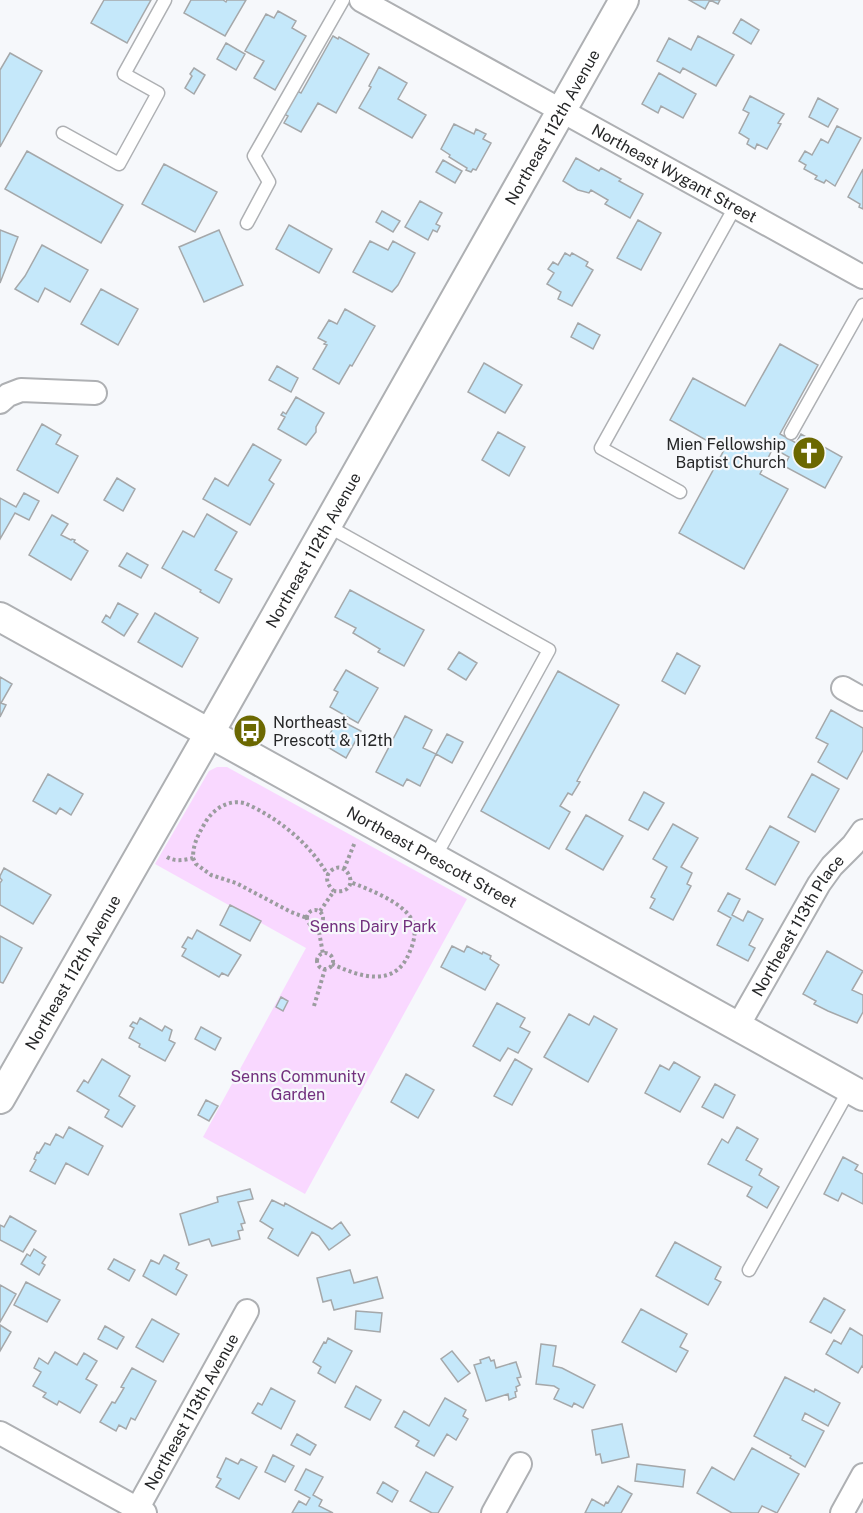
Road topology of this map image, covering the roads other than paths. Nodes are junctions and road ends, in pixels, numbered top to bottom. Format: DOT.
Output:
graph roads {
  1 [pos="165,0"];
  2 [pos="342,0"];
  3 [pos="361,0"];
  4 [pos="624,0"];
  5 [pos="562,112"];
  6 [pos="63,133"];
  7 [pos="735,207"];
  8 [pos="246,223"];
  9 [pos="863,277"];
  10 [pos="863,305"];
  11 [pos="95,393"];
  12 [pos="0,402"];
  13 [pos="791,433"];
  14 [pos="680,492"];
  15 [pos="326,525"];
  16 [pos="0,617"];
  17 [pos="843,688"];
  18 [pos="863,699"];
  19 [pos="208,734"];
  20 [pos="863,831"];
  21 [pos="434,859"];
  22 [pos="738,1026"];
  23 [pos="856,1092"];
  24 [pos="0,1099"];
  25 [pos="748,1270"];
  26 [pos="247,1311"];
  27 [pos="0,1433"];
  28 [pos="520,1464"];
  29 [pos="863,1475"];
  30 [pos="139,1512"];
  31 [pos="493,1513"];
  32 [pos="843,1513"];
  1 -- 6 [label="lane"];
  2 -- 8 [label="lane"];
  3 -- 5 [label="street, Northeast Wygant Street"];
  4 -- 5 [label="street, Northeast 112th Avenue"];
  5 -- 7 [label="street, Northeast Wygant Street"];
  5 -- 15 [label="street, Northeast 112th Avenue"];
  7 -- 9 [label="street, Northeast Wygant Street"];
  7 -- 14 [label="lane"];
  10 -- 13 [label="lane"];
  11 -- 12 [label="street"];
  15 -- 19 [label="street, Northeast 112th Avenue"];
  15 -- 21 [label="lane"];
  16 -- 19 [label="street, Northeast Prescott Street"];
  17 -- 18 [label="street"];
  19 -- 21 [label="street, Northeast Prescott Street"];
  19 -- 24 [label="street, Northeast 112th Avenue"];
  20 -- 22 [label="street, Northeast 113th Place"];
  21 -- 22 [label="street, Northeast Prescott Street"];
  22 -- 23 [label="street, Northeast Prescott Street"];
  23 -- 25 [label="lane"];
  26 -- 30 [label="street, Northeast 113th Avenue"];
  27 -- 30 [label="street"];
  28 -- 31 [label="street"];
  29 -- 32 [label="street"];
}
